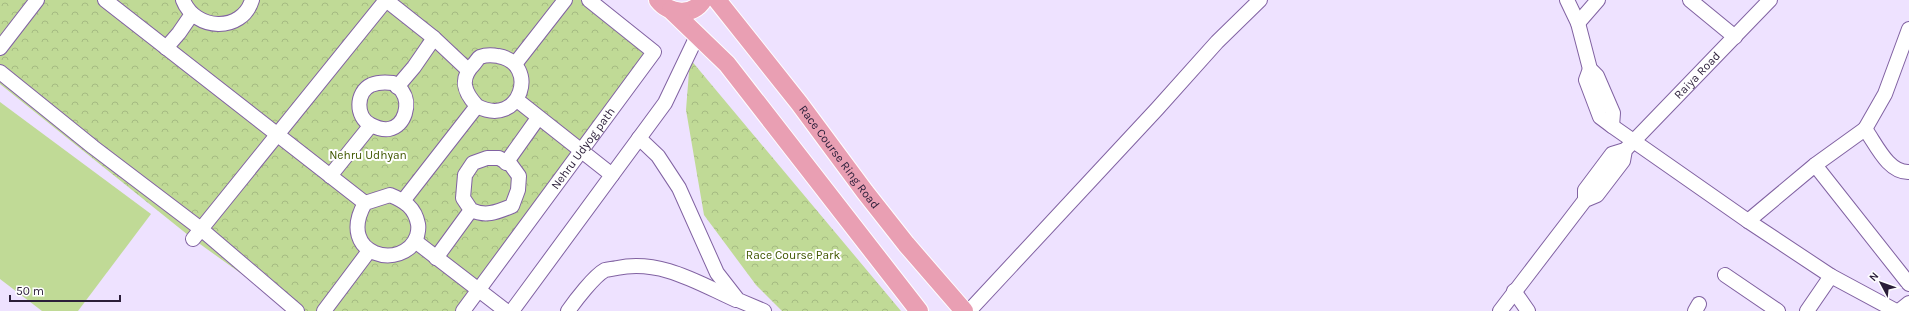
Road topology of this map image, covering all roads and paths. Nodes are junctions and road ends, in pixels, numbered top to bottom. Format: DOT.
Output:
graph roads {
  1 [pos="37,0"];
  2 [pos="105,0"];
  3 [pos="183,0"];
  4 [pos="252,0"];
  5 [pos="386,0"];
  6 [pos="565,0"];
  7 [pos="589,0"];
  8 [pos="703,0"];
  9 [pos="717,0"];
  10 [pos="1260,0"];
  11 [pos="1567,0"];
  12 [pos="1598,0"];
  13 [pos="1690,0"];
  14 [pos="1770,0"];
  15 [pos="664,5"];
  16 [pos="192,14"];
  17 [pos="1578,23"];
  18 [pos="1909,29"];
  19 [pos="697,36"];
  20 [pos="1735,37"];
  21 [pos="434,38"];
  22 [pos="0,48"];
  23 [pos="166,48"];
  24 [pos="515,64"];
  25 [pos="468,70"];
  26 [pos="0,72"];
  27 [pos="397,87"];
  28 [pos="518,100"];
  29 [pos="477,106"];
  30 [pos="538,118"];
  31 [pos="371,126"];
  32 [pos="1865,129"];
  33 [pos="277,136"];
  34 [pos="639,138"];
  35 [pos="1629,146"];
  36 [pos="506,163"];
  37 [pos="1815,166"];
  38 [pos="1909,172"];
  39 [pos="612,175"];
  40 [pos="330,176"];
  41 [pos="403,201"];
  42 [pos="365,204"];
  43 [pos="471,210"];
  44 [pos="1748,221"];
  45 [pos="197,234"];
  46 [pos="415,241"];
  47 [pos="369,251"];
  48 [pos="436,258"];
  49 [pos="1725,275"];
  50 [pos="1831,276"];
  51 [pos="1909,284"];
  52 [pos="479,290"];
  53 [pos="1514,291"];
  54 [pos="738,300"];
  55 [pos="1909,303"];
  56 [pos="297,311"];
  57 [pos="324,311"];
  58 [pos="463,311"];
  59 [pos="506,311"];
  60 [pos="512,311"];
  61 [pos="568,311"];
  62 [pos="764,311"];
  63 [pos="919,311"];
  64 [pos="964,311"];
  65 [pos="969,311"];
  66 [pos="1500,311"];
  67 [pos="1528,311"];
  68 [pos="1778,311"];
  69 [pos="1806,311"];
  70 [pos="1896,311"];
  71 [pos="1899,311"];
  1 -- 22 [label="street"];
  2 -- 23 [label="street"];
  3 -- 16 [label="street"];
  4 -- 16 [label="street"];
  5 -- 21 [label="street"];
  5 -- 33 [label="street"];
  6 -- 24 [label="street"];
  7 -- 52 [label="street, Nehru Udyog path"];
  8 -- 15 [label="main road"];
  9 -- 64 [label="main road, Race Course Ring Road"];
  10 -- 65 [label="street"];
  11 -- 17 [label="street"];
  12 -- 17 [label="street"];
  13 -- 20 [label="street"];
  14 -- 20 [label="street, Raiya Road"];
  15 -- 19 [label="main road"];
  16 -- 23 [label="street"];
  17 -- 35 [label="street"];
  18 -- 32 [label="street"];
  19 -- 34 [label="street"];
  19 -- 63 [label="main road"];
  20 -- 35 [label="street, Raiya Road"];
  21 -- 25 [label="street"];
  21 -- 27 [label="street"];
  23 -- 33 [label="street"];
  24 -- 25 [label="street"];
  24 -- 28 [label="street"];
  25 -- 29 [label="street"];
  26 -- 45 [label="street"];
  27 -- 31 [label="street"];
  27 -- 31 [label="street"];
  28 -- 29 [label="street"];
  28 -- 30 [label="street"];
  29 -- 41 [label="street"];
  30 -- 36 [label="street"];
  30 -- 39 [label="street"];
  31 -- 40 [label="street"];
  32 -- 37 [label="street"];
  32 -- 38 [label="street"];
  33 -- 40 [label="street"];
  33 -- 45 [label="street"];
  34 -- 39 [label="street"];
  34 -- 54 [label="street"];
  35 -- 44 [label="street"];
  35 -- 53 [label="street, Raiya Road"];
  36 -- 43 [label="street"];
  36 -- 43 [label="street"];
  37 -- 44 [label="street"];
  37 -- 51 [label="street"];
  39 -- 60 [label="street"];
  40 -- 42 [label="street"];
  41 -- 42 [label="street"];
  41 -- 46 [label="street"];
  42 -- 47 [label="street"];
  43 -- 48 [label="street"];
  44 -- 50 [label="street"];
  45 -- 56 [label="street"];
  46 -- 47 [label="street"];
  46 -- 48 [label="street"];
  47 -- 57 [label="street"];
  48 -- 52 [label="street"];
  49 -- 68 [label="street"];
  50 -- 69 [label="street"];
  50 -- 70 [label="street"];
  52 -- 58 [label="street, Nehru Udyog path"];
  52 -- 59 [label="street"];
  53 -- 66 [label="street, Raiya Road"];
  53 -- 67 [label="street"];
  54 -- 61 [label="street"];
  54 -- 62 [label="street"];
  55 -- 71 [label="street"];
}
